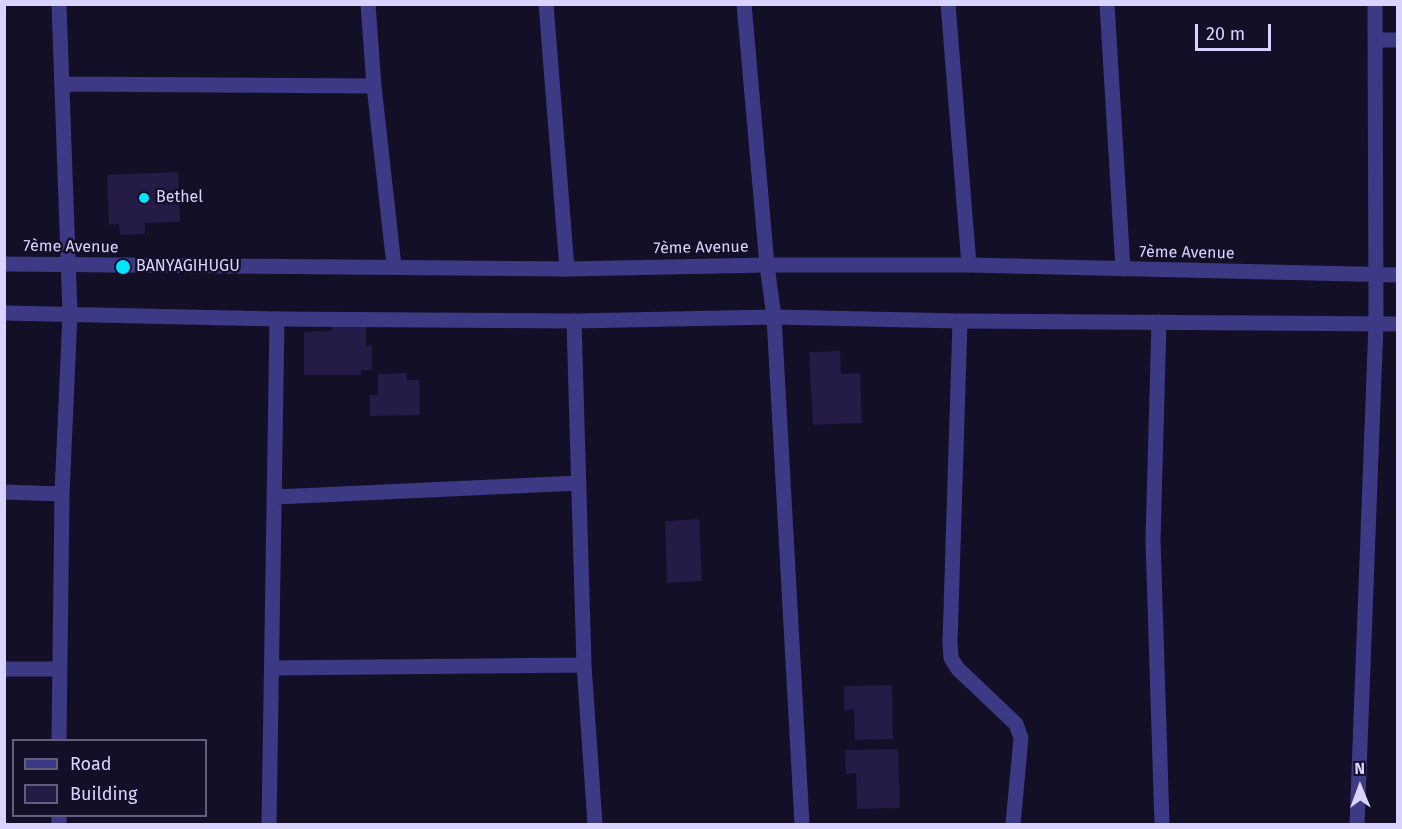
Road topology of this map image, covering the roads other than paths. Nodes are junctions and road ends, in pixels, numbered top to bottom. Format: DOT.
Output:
graph roads {
  1 [pos="59,4"];
  2 [pos="368,4"];
  3 [pos="546,4"];
  4 [pos="744,4"];
  5 [pos="948,4"];
  6 [pos="1107,4"];
  7 [pos="1375,4"];
  8 [pos="1376,40"];
  9 [pos="1398,40"];
  10 [pos="63,84"];
  11 [pos="374,86"];
  12 [pos="4,264"];
  13 [pos="67,265"];
  14 [pos="766,265"];
  15 [pos="969,265"];
  16 [pos="394,266"];
  17 [pos="567,269"];
  18 [pos="1123,269"];
  19 [pos="1376,275"];
  20 [pos="1398,275"];
  21 [pos="4,313"];
  22 [pos="70,314"];
  23 [pos="774,317"];
  24 [pos="277,319"];
  25 [pos="574,321"];
  26 [pos="960,321"];
  27 [pos="1159,322"];
  28 [pos="1376,324"];
  29 [pos="1398,324"];
  30 [pos="579,483"];
  31 [pos="4,492"];
  32 [pos="62,494"];
  33 [pos="276,497"];
  34 [pos="585,666"];
  35 [pos="273,668"];
  36 [pos="4,669"];
  37 [pos="58,669"];
  38 [pos="58,739"];
  39 [pos="269,825"];
  40 [pos="595,825"];
  41 [pos="802,825"];
  42 [pos="1013,825"];
  43 [pos="1162,825"];
  44 [pos="1357,825"];
  1 -- 10 [label="street"];
  2 -- 11 [label="street"];
  3 -- 17 [label="street"];
  4 -- 14 [label="street"];
  5 -- 15 [label="street"];
  6 -- 18 [label="street"];
  7 -- 8 [label="street"];
  8 -- 9 [label="street"];
  8 -- 19 [label="street"];
  10 -- 11 [label="street"];
  10 -- 13 [label="street"];
  11 -- 16 [label="street"];
  12 -- 13 [label="street, 7ème Avenue"];
  13 -- 16 [label="street, 7ème Avenue"];
  13 -- 22 [label="street"];
  14 -- 15 [label="street, 7ème Avenue"];
  14 -- 17 [label="street, 7ème Avenue"];
  14 -- 23 [label="street"];
  15 -- 18 [label="street, 7ème Avenue"];
  16 -- 17 [label="street, 7ème Avenue"];
  18 -- 19 [label="street, 7ème Avenue"];
  19 -- 20 [label="street, 7ème Avenue"];
  19 -- 28 [label="street"];
  21 -- 22 [label="street"];
  22 -- 24 [label="street"];
  22 -- 32 [label="street"];
  23 -- 25 [label="street"];
  23 -- 26 [label="street"];
  23 -- 41 [label="street"];
  24 -- 25 [label="street"];
  24 -- 33 [label="street"];
  25 -- 30 [label="street"];
  26 -- 27 [label="street"];
  26 -- 42 [label="street"];
  27 -- 28 [label="street"];
  27 -- 43 [label="street"];
  28 -- 29 [label="street"];
  28 -- 44 [label="street"];
  30 -- 33 [label="street"];
  30 -- 34 [label="street"];
  31 -- 32 [label="street"];
  32 -- 37 [label="street"];
  33 -- 35 [label="street"];
  34 -- 35 [label="street"];
  34 -- 40 [label="street"];
  35 -- 39 [label="street"];
  36 -- 37 [label="street"];
  37 -- 38 [label="street"];
}
